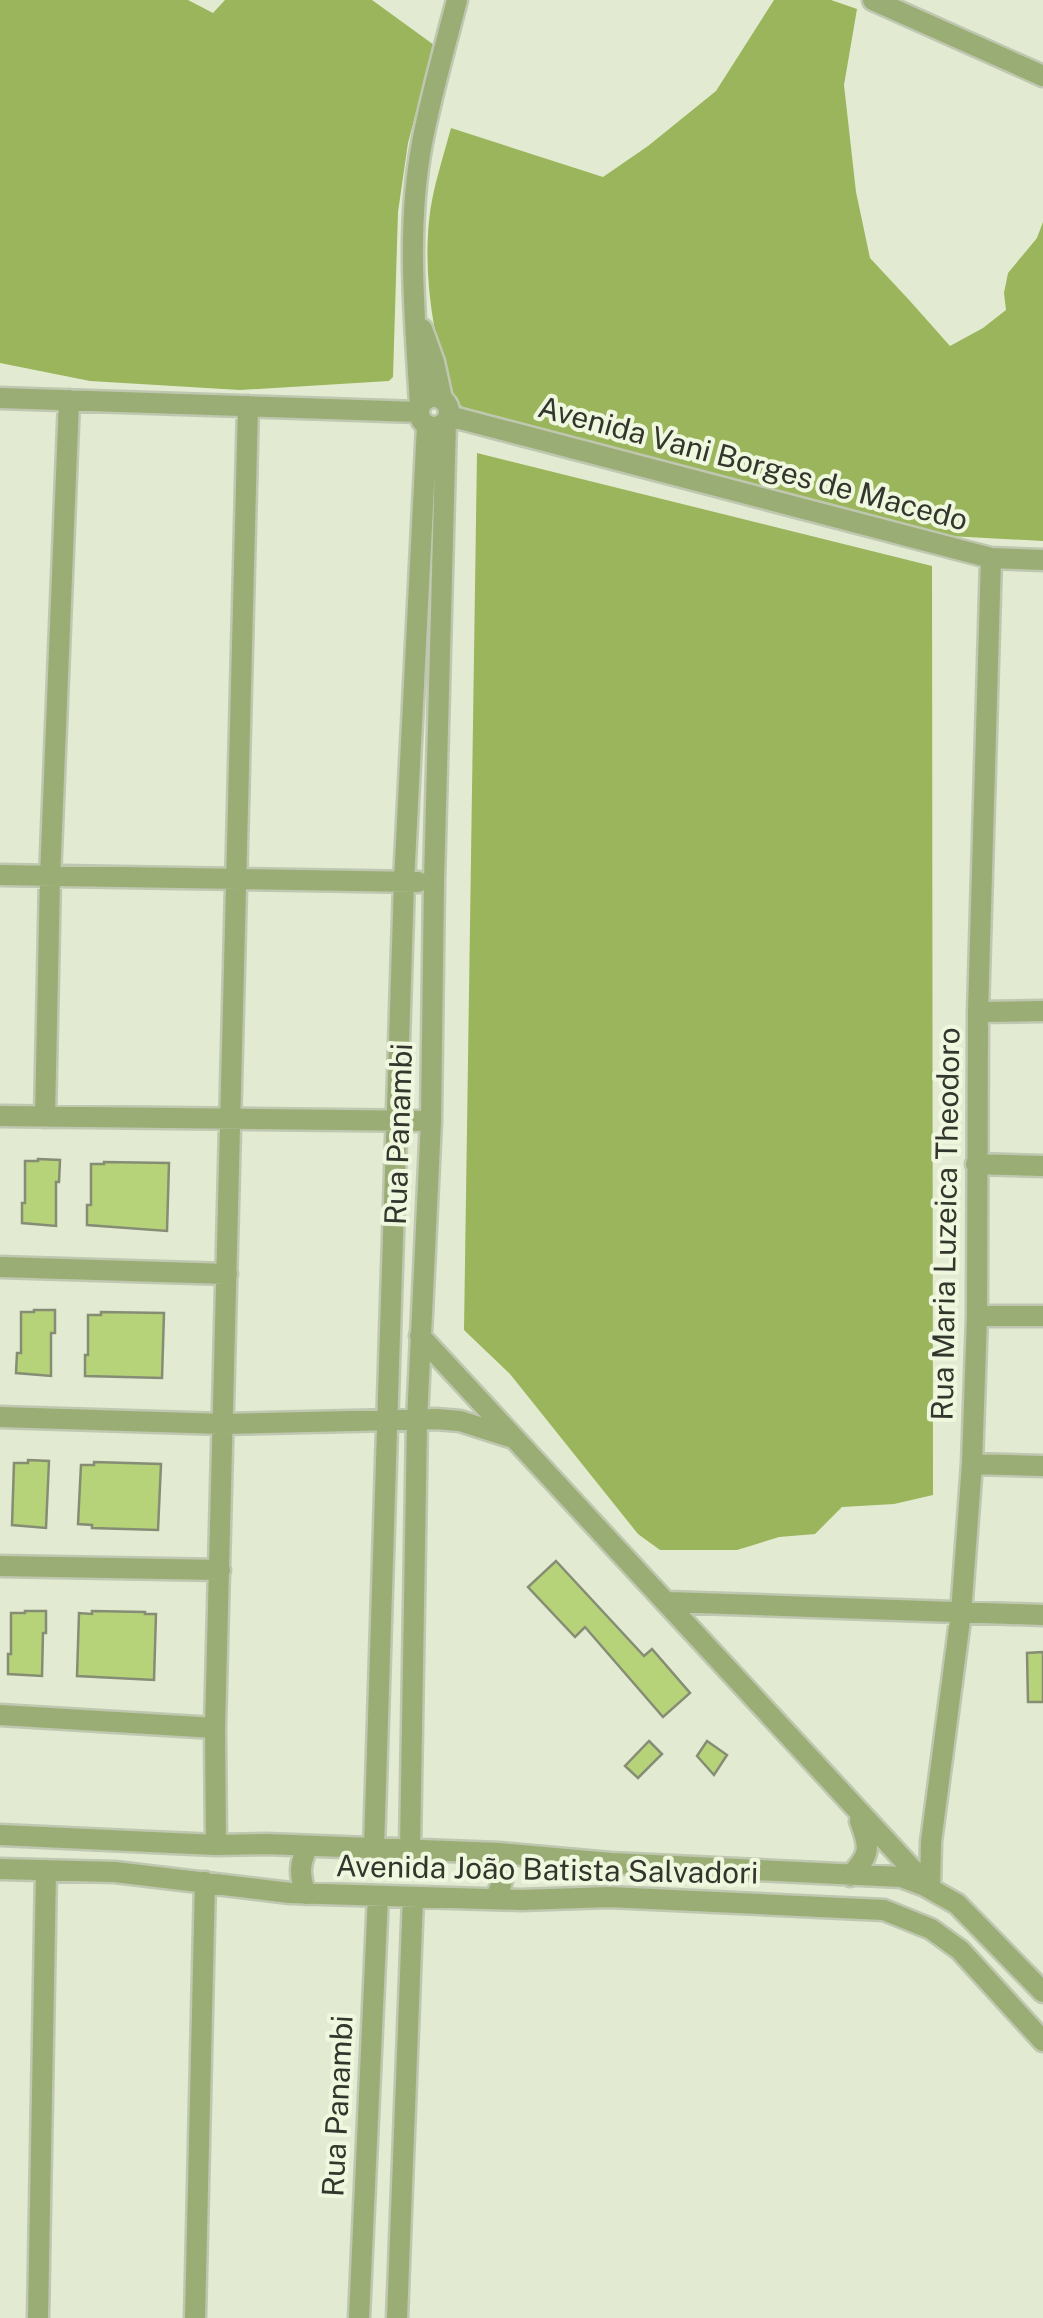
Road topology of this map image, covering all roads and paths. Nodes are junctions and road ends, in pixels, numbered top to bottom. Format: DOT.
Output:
graph roads {
  1 [pos="457,0"];
  2 [pos="873,0"];
  3 [pos="1043,76"];
  4 [pos="0,398"];
  5 [pos="70,400"];
  6 [pos="248,406"];
  7 [pos="434,413"];
  8 [pos="991,558"];
  9 [pos="1043,560"];
  10 [pos="0,876"];
  11 [pos="50,878"];
  12 [pos="236,878"];
  13 [pos="404,882"];
  14 [pos="434,882"];
  15 [pos="978,1012"];
  16 [pos="1043,1012"];
  17 [pos="0,1116"];
  18 [pos="45,1117"];
  19 [pos="230,1119"];
  20 [pos="396,1120"];
  21 [pos="432,1120"];
  22 [pos="976,1164"];
  23 [pos="1043,1166"];
  24 [pos="0,1267"];
  25 [pos="226,1274"];
  26 [pos="976,1316"];
  27 [pos="1043,1316"];
  28 [pos="420,1336"];
  29 [pos="0,1417"];
  30 [pos="388,1421"];
  31 [pos="417,1421"];
  32 [pos="223,1424"];
  33 [pos="515,1439"];
  34 [pos="972,1464"];
  35 [pos="1043,1466"];
  36 [pos="0,1566"];
  37 [pos="220,1570"];
  38 [pos="668,1602"];
  39 [pos="961,1614"];
  40 [pos="1043,1614"];
  41 [pos="0,1715"];
  42 [pos="215,1728"];
  43 [pos="856,1809"];
  44 [pos="0,1835"];
  45 [pos="216,1846"];
  46 [pos="308,1846"];
  47 [pos="374,1848"];
  48 [pos="410,1849"];
  49 [pos="496,1853"];
  50 [pos="0,1869"];
  51 [pos="46,1870"];
  52 [pos="850,1876"];
  53 [pos="205,1882"];
  54 [pos="930,1888"];
  55 [pos="306,1894"];
  56 [pos="378,1896"];
  57 [pos="413,1897"];
  58 [pos="492,1899"];
  59 [pos="1043,1992"];
  60 [pos="1043,2041"];
  61 [pos="38,2318"];
  62 [pos="195,2318"];
  63 [pos="359,2318"];
  64 [pos="397,2318"];
  1 -- 7 [label="street, Rua Panambi"];
  2 -- 3 [label="street"];
  4 -- 5 [label="street, Avenida Vani Borges de Macedo"];
  5 -- 6 [label="street, Avenida Vani Borges de Macedo"];
  5 -- 11 [label="street"];
  6 -- 7 [label="street, Avenida Vani Borges de Macedo"];
  6 -- 12 [label="street"];
  7 -- 8 [label="street, Avenida Vani Borges de Macedo"];
  7 -- 13 [label="street, Rua Panambi"];
  7 -- 14 [label="street, Rua Panambi"];
  8 -- 9 [label="street, Avenida Vani Borges de Macedo"];
  8 -- 15 [label="street, Rua Maria Luzeica Theodoro"];
  10 -- 11 [label="street"];
  11 -- 12 [label="street"];
  11 -- 18 [label="street"];
  12 -- 13 [label="street"];
  12 -- 19 [label="street"];
  13 -- 14 [label="street"];
  13 -- 20 [label="street, Rua Panambi"];
  14 -- 21 [label="street, Rua Panambi"];
  15 -- 16 [label="street"];
  15 -- 22 [label="street, Rua Maria Luzeica Theodoro"];
  17 -- 18 [label="street"];
  18 -- 19 [label="street"];
  19 -- 20 [label="street"];
  19 -- 25 [label="street"];
  20 -- 21 [label="street"];
  20 -- 30 [label="street, Rua Panambi"];
  21 -- 28 [label="street, Rua Panambi"];
  22 -- 23 [label="street"];
  22 -- 26 [label="street, Rua Maria Luzeica Theodoro"];
  24 -- 25 [label="street"];
  25 -- 32 [label="street"];
  26 -- 27 [label="street"];
  26 -- 34 [label="street, Rua Maria Luzeica Theodoro"];
  28 -- 31 [label="street, Rua Panambi"];
  28 -- 33 [label="street"];
  29 -- 32 [label="street"];
  30 -- 31 [label="street"];
  30 -- 32 [label="street"];
  30 -- 47 [label="street, Rua Panambi"];
  31 -- 33 [label="street"];
  31 -- 48 [label="street, Rua Panambi"];
  32 -- 37 [label="street"];
  33 -- 38 [label="street"];
  34 -- 35 [label="street"];
  34 -- 39 [label="street, Rua Maria Luzeica Theodoro"];
  36 -- 37 [label="street"];
  37 -- 42 [label="street"];
  38 -- 39 [label="street"];
  38 -- 43 [label="street"];
  39 -- 40 [label="street"];
  39 -- 54 [label="street, Rua Maria Luzeica Theodoro"];
  41 -- 42 [label="street"];
  42 -- 45 [label="street"];
  43 -- 52 [label="street"];
  43 -- 54 [label="street"];
  44 -- 45 [label="street, Avenida João Batista Salvadori"];
  45 -- 46 [label="street, Avenida João Batista Salvadori"];
  46 -- 47 [label="street, Avenida João Batista Salvadori"];
  46 -- 55 [label="street"];
  47 -- 48 [label="street, Avenida João Batista Salvadori"];
  48 -- 49 [label="street, Avenida João Batista Salvadori"];
  49 -- 52 [label="street, Avenida João Batista Salvadori"];
  49 -- 58 [label="street"];
  50 -- 51 [label="street, Avenida João Batista Salvadori"];
  51 -- 53 [label="street, Avenida João Batista Salvadori"];
  51 -- 61 [label="street"];
  52 -- 54 [label="street, Avenida João Batista Salvadori"];
  53 -- 55 [label="street, Avenida João Batista Salvadori"];
  53 -- 62 [label="street"];
  54 -- 59 [label="street, Avenida João Batista Salvadori"];
  55 -- 56 [label="street, Avenida João Batista Salvadori"];
  56 -- 57 [label="street, Avenida João Batista Salvadori"];
  56 -- 63 [label="street, Rua Panambi"];
  57 -- 58 [label="street, Avenida João Batista Salvadori"];
  57 -- 64 [label="street"];
  58 -- 60 [label="street, Avenida João Batista Salvadori"];
}
